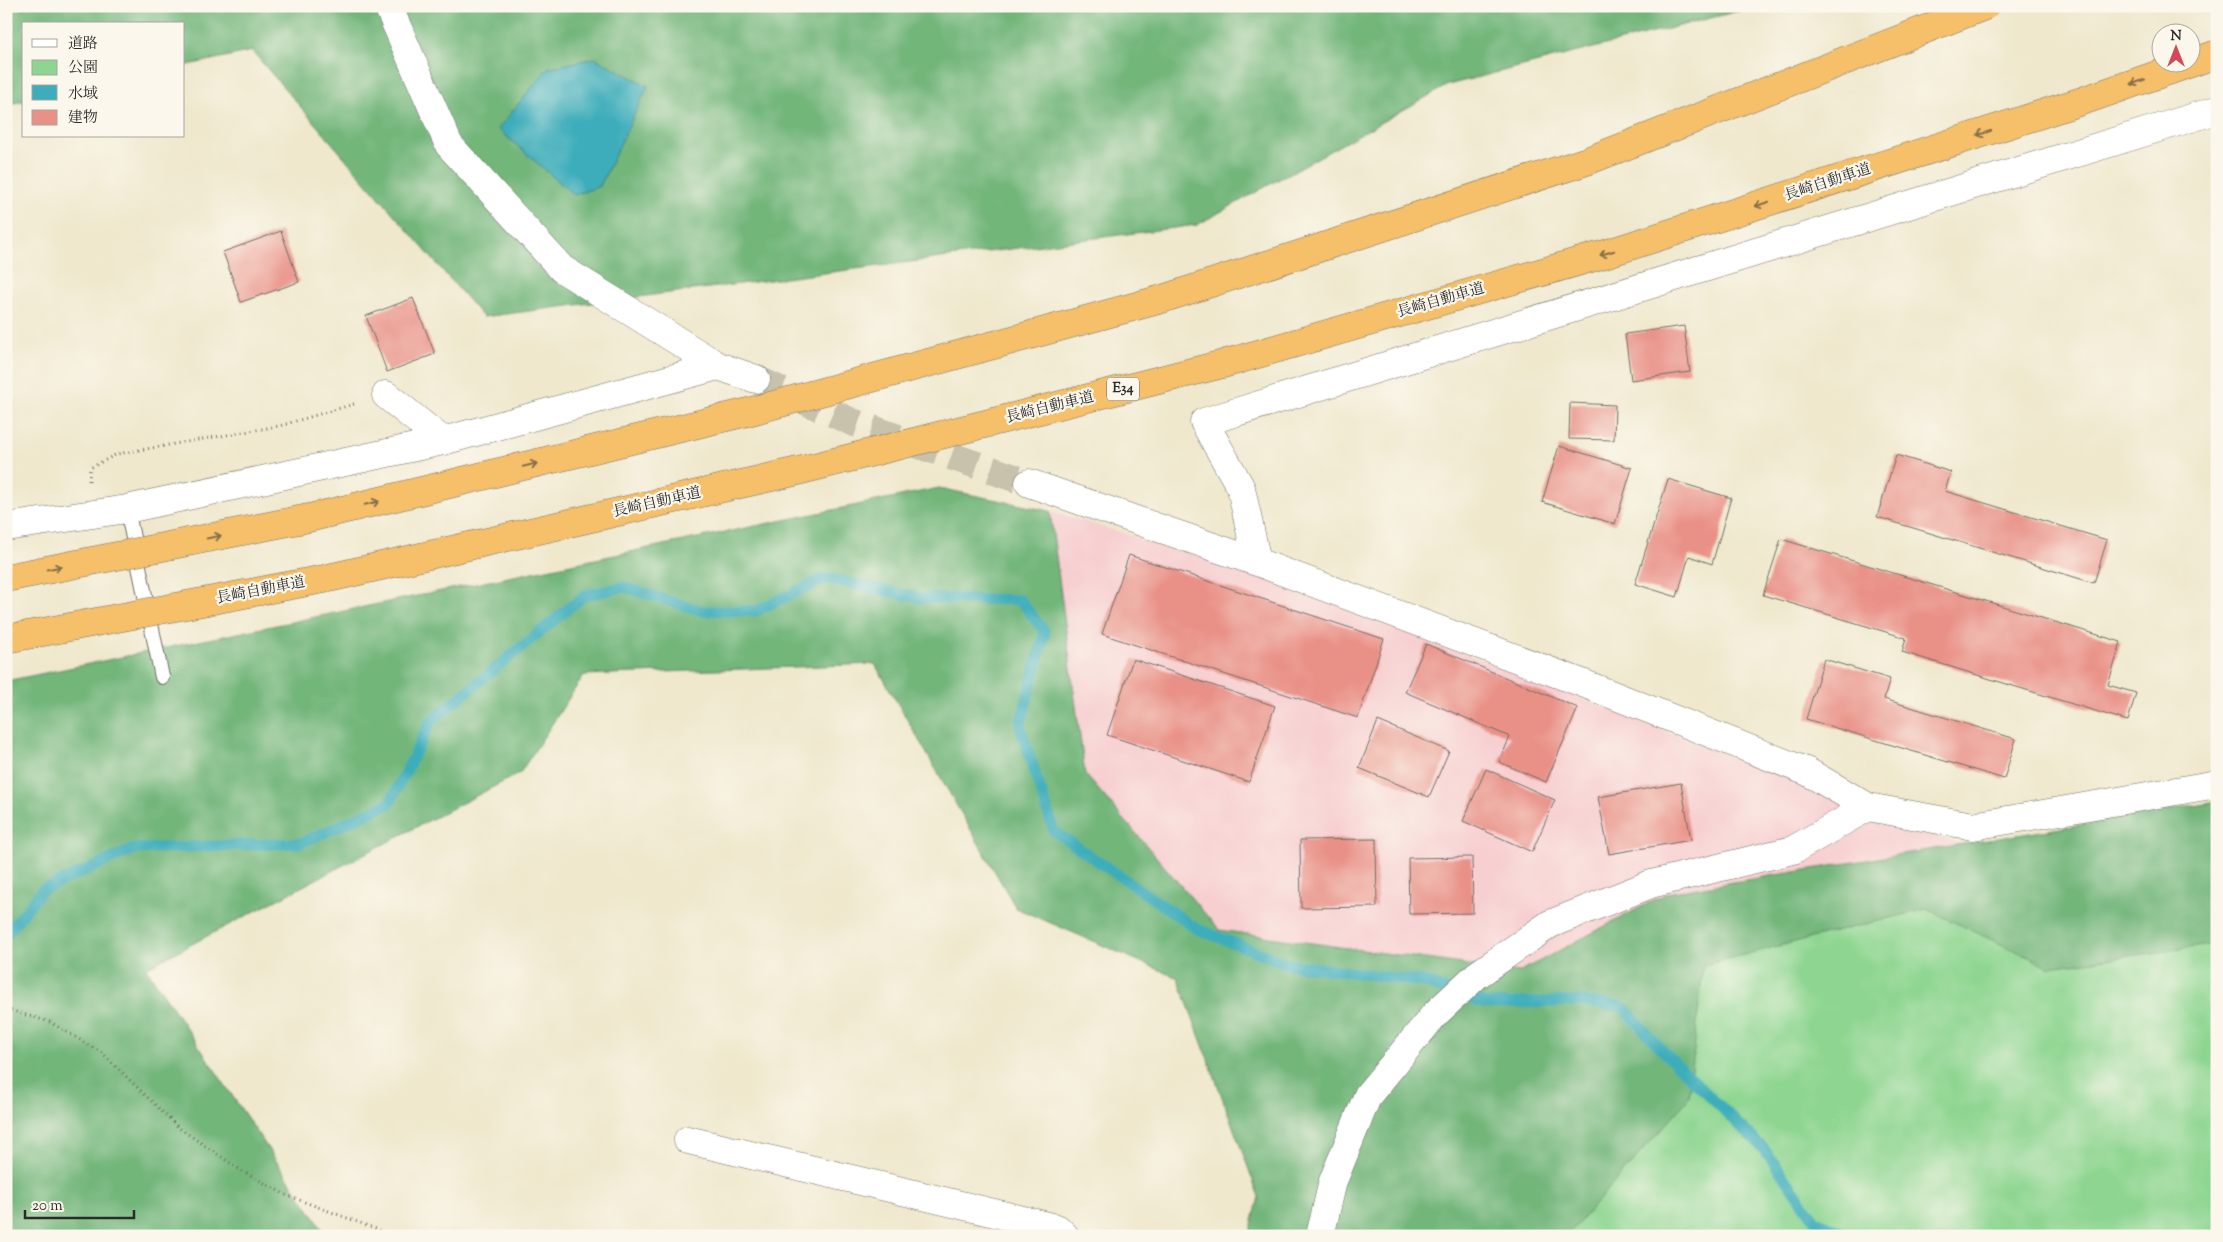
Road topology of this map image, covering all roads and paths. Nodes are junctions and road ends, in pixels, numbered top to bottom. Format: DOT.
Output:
graph roads {
  1 [pos="388,6"];
  2 [pos="1985,6"];
  3 [pos="2217,54"];
  4 [pos="2217,110"];
  5 [pos="718,366"];
  6 [pos="756,379"];
  7 [pos="386,395"];
  8 [pos="443,441"];
  9 [pos="89,483"];
  10 [pos="1029,483"];
  11 [pos="127,509"];
  12 [pos="6,527"];
  13 [pos="1257,562"];
  14 [pos="6,578"];
  15 [pos="6,639"];
  16 [pos="162,677"];
  17 [pos="2217,784"];
  18 [pos="1868,807"];
  19 [pos="6,1008"];
  20 [pos="688,1140"];
  21 [pos="395,1236"];
  22 [pos="1065,1236"];
  23 [pos="1320,1236"];
  1 -- 5 [label="street"];
  14 -- 2 [label="highway, one-way, bridge"];
  3 -- 15 [label="highway, 長崎自動車道 / E34, one-way, bridge"];
  4 -- 13 [label="street"];
  5 -- 6 [label="street"];
  5 -- 8 [label="street"];
  7 -- 8 [label="street"];
  7 -- 9 [label="path"];
  8 -- 11 [label="street"];
  10 -- 13 [label="street"];
  11 -- 12 [label="street"];
  11 -- 16 [label="lane"];
  13 -- 18 [label="street"];
  17 -- 18 [label="street"];
  18 -- 23 [label="street"];
  19 -- 21 [label="path"];
  20 -- 22 [label="street"];
}
